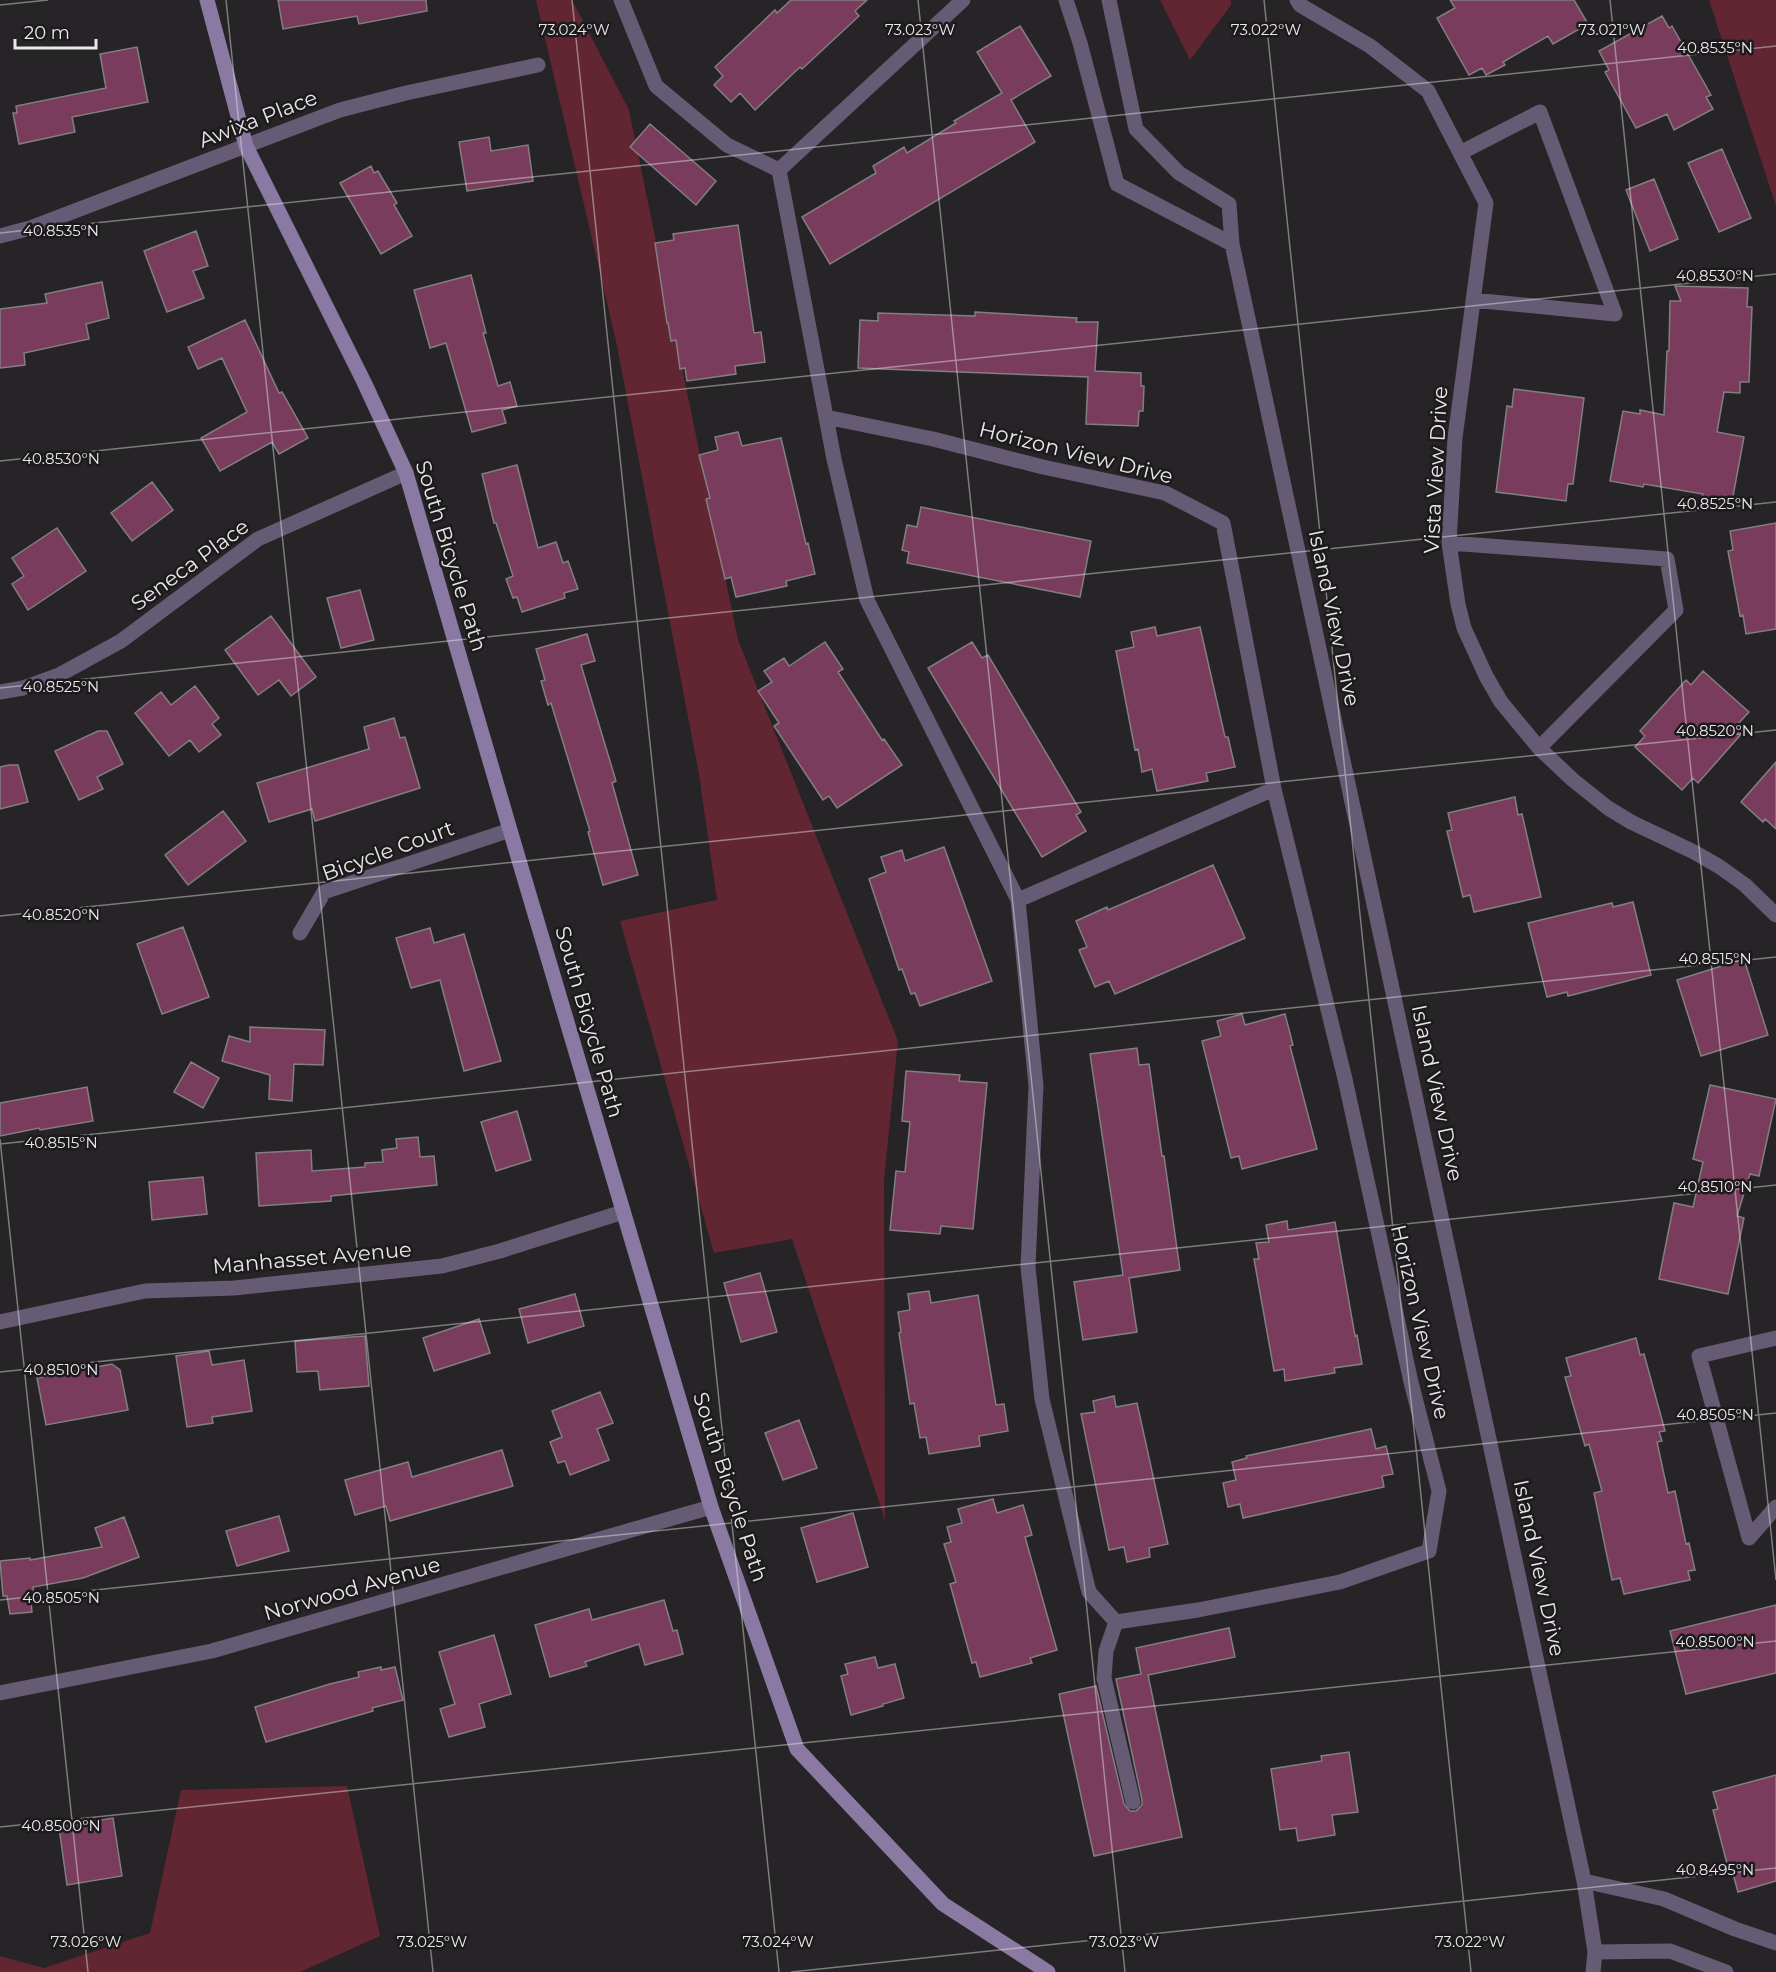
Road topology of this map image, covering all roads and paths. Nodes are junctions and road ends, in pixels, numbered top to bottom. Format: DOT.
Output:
graph roads {
  1 [pos="207,0"];
  2 [pos="621,0"];
  3 [pos="963,0"];
  4 [pos="1066,0"];
  5 [pos="1109,0"];
  6 [pos="1297,0"];
  7 [pos="538,65"];
  8 [pos="246,146"];
  9 [pos="1460,153"];
  10 [pos="778,170"];
  11 [pos="0,236"];
  12 [pos="1232,244"];
  13 [pos="1473,300"];
  14 [pos="826,417"];
  15 [pos="406,473"];
  16 [pos="1449,543"];
  17 [pos="0,692"];
  18 [pos="1539,748"];
  19 [pos="1274,789"];
  20 [pos="510,830"];
  21 [pos="1018,900"];
  22 [pos="1776,915"];
  23 [pos="300,933"];
  24 [pos="623,1212"];
  25 [pos="0,1322"];
  26 [pos="1776,1338"];
  27 [pos="711,1507"];
  28 [pos="1776,1507"];
  29 [pos="1116,1622"];
  30 [pos="0,1693"];
  31 [pos="1133,1802"];
  32 [pos="1584,1881"];
  33 [pos="1776,1943"];
  34 [pos="1595,1952"];
  35 [pos="1048,1972"];
  36 [pos="1593,1972"];
  37 [pos="1726,1972"];
  1 -- 8 [label="street, South Bicycle Path"];
  2 -- 10 [label="street"];
  3 -- 10 [label="street"];
  4 -- 12 [label="street"];
  5 -- 12 [label="street"];
  6 -- 9 [label="street, Vista View Drive"];
  7 -- 8 [label="street, Awixa Place"];
  8 -- 11 [label="street, Awixa Place"];
  8 -- 15 [label="street, South Bicycle Path"];
  9 -- 13 [label="street, Vista View Drive"];
  9 -- 13 [label="street"];
  10 -- 14 [label="street"];
  12 -- 32 [label="street, Island View Drive"];
  13 -- 16 [label="street, Vista View Drive"];
  14 -- 19 [label="street, Horizon View Drive"];
  14 -- 21 [label="street"];
  15 -- 17 [label="street, Seneca Place"];
  15 -- 20 [label="street, South Bicycle Path"];
  16 -- 18 [label="street, Vista View Drive"];
  16 -- 18 [label="street"];
  18 -- 22 [label="street, Vista View Drive"];
  19 -- 21 [label="street"];
  19 -- 29 [label="street, Horizon View Drive"];
  20 -- 23 [label="street, Bicycle Court"];
  20 -- 24 [label="street, South Bicycle Path"];
  21 -- 29 [label="street"];
  24 -- 25 [label="street, Manhasset Avenue"];
  24 -- 27 [label="street, South Bicycle Path"];
  26 -- 28 [label="street"];
  27 -- 30 [label="street, Norwood Avenue"];
  27 -- 35 [label="street, South Bicycle Path"];
  29 -- 31 [label="street"];
  32 -- 33 [label="street"];
  32 -- 34 [label="street, Island View Drive"];
  34 -- 36 [label="street"];
  34 -- 37 [label="street"];
}
